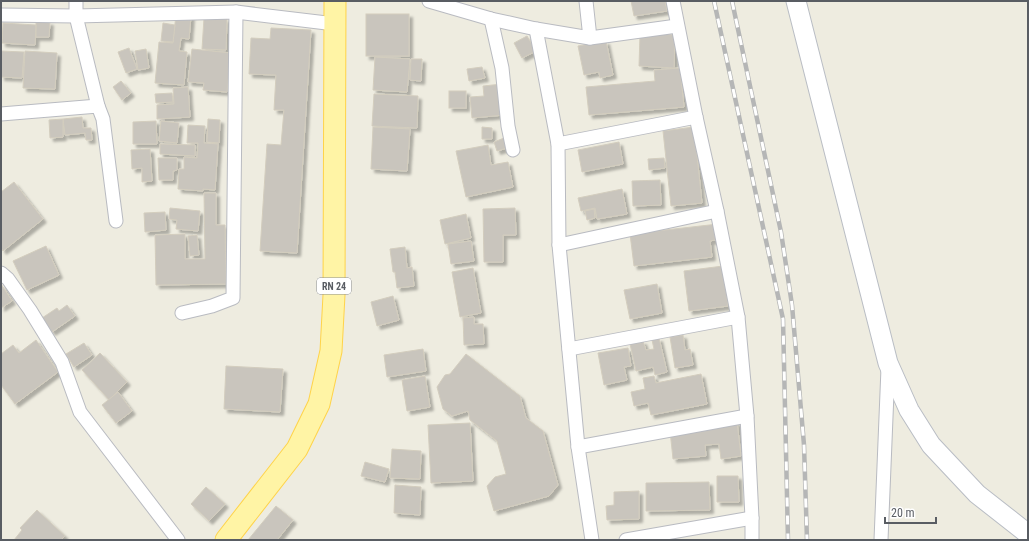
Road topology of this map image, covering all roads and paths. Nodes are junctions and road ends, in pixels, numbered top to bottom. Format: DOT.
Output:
graph roads {
  1 [pos="76,1"];
  2 [pos="335,1"];
  3 [pos="429,1"];
  4 [pos="586,1"];
  5 [pos="673,1"];
  6 [pos="796,1"];
  7 [pos="236,12"];
  8 [pos="1,14"];
  9 [pos="76,16"];
  10 [pos="491,19"];
  11 [pos="335,24"];
  12 [pos="677,26"];
  13 [pos="536,29"];
  14 [pos="590,38"];
  15 [pos="98,106"];
  16 [pos="1,114"];
  17 [pos="696,117"];
  18 [pos="558,144"];
  19 [pos="513,150"];
  20 [pos="717,211"];
  21 [pos="116,221"];
  22 [pos="559,245"];
  23 [pos="1,273"];
  24 [pos="182,313"];
  25 [pos="738,317"];
  26 [pos="569,349"];
  27 [pos="888,363"];
  28 [pos="747,416"];
  29 [pos="578,447"];
  30 [pos="752,518"];
  31 [pos="1028,534"];
  32 [pos="178,540"];
  33 [pos="226,540"];
  34 [pos="592,540"];
  35 [pos="626,540"];
  36 [pos="752,540"];
  37 [pos="881,540"];
  1 -- 9 [label="street"];
  2 -- 11 [label="main road, RN 24"];
  3 -- 10 [label="street"];
  4 -- 14 [label="street"];
  5 -- 12 [label="street"];
  6 -- 27 [label="street"];
  7 -- 9 [label="street"];
  7 -- 11 [label="street"];
  7 -- 24 [label="street"];
  8 -- 9 [label="street"];
  9 -- 15 [label="street"];
  10 -- 13 [label="street"];
  10 -- 19 [label="street"];
  11 -- 33 [label="main road, RN 24"];
  12 -- 14 [label="street"];
  12 -- 17 [label="street"];
  13 -- 14 [label="street"];
  13 -- 18 [label="street"];
  15 -- 16 [label="street"];
  15 -- 21 [label="street"];
  17 -- 18 [label="street"];
  17 -- 20 [label="street"];
  18 -- 22 [label="street"];
  20 -- 22 [label="street"];
  20 -- 25 [label="street"];
  22 -- 26 [label="street"];
  23 -- 32 [label="street"];
  25 -- 26 [label="street"];
  25 -- 28 [label="street"];
  26 -- 29 [label="street"];
  27 -- 31 [label="street"];
  27 -- 37 [label="street"];
  28 -- 29 [label="street"];
  28 -- 30 [label="street"];
  29 -- 34 [label="street"];
  30 -- 35 [label="street"];
  30 -- 36 [label="street"];
}
